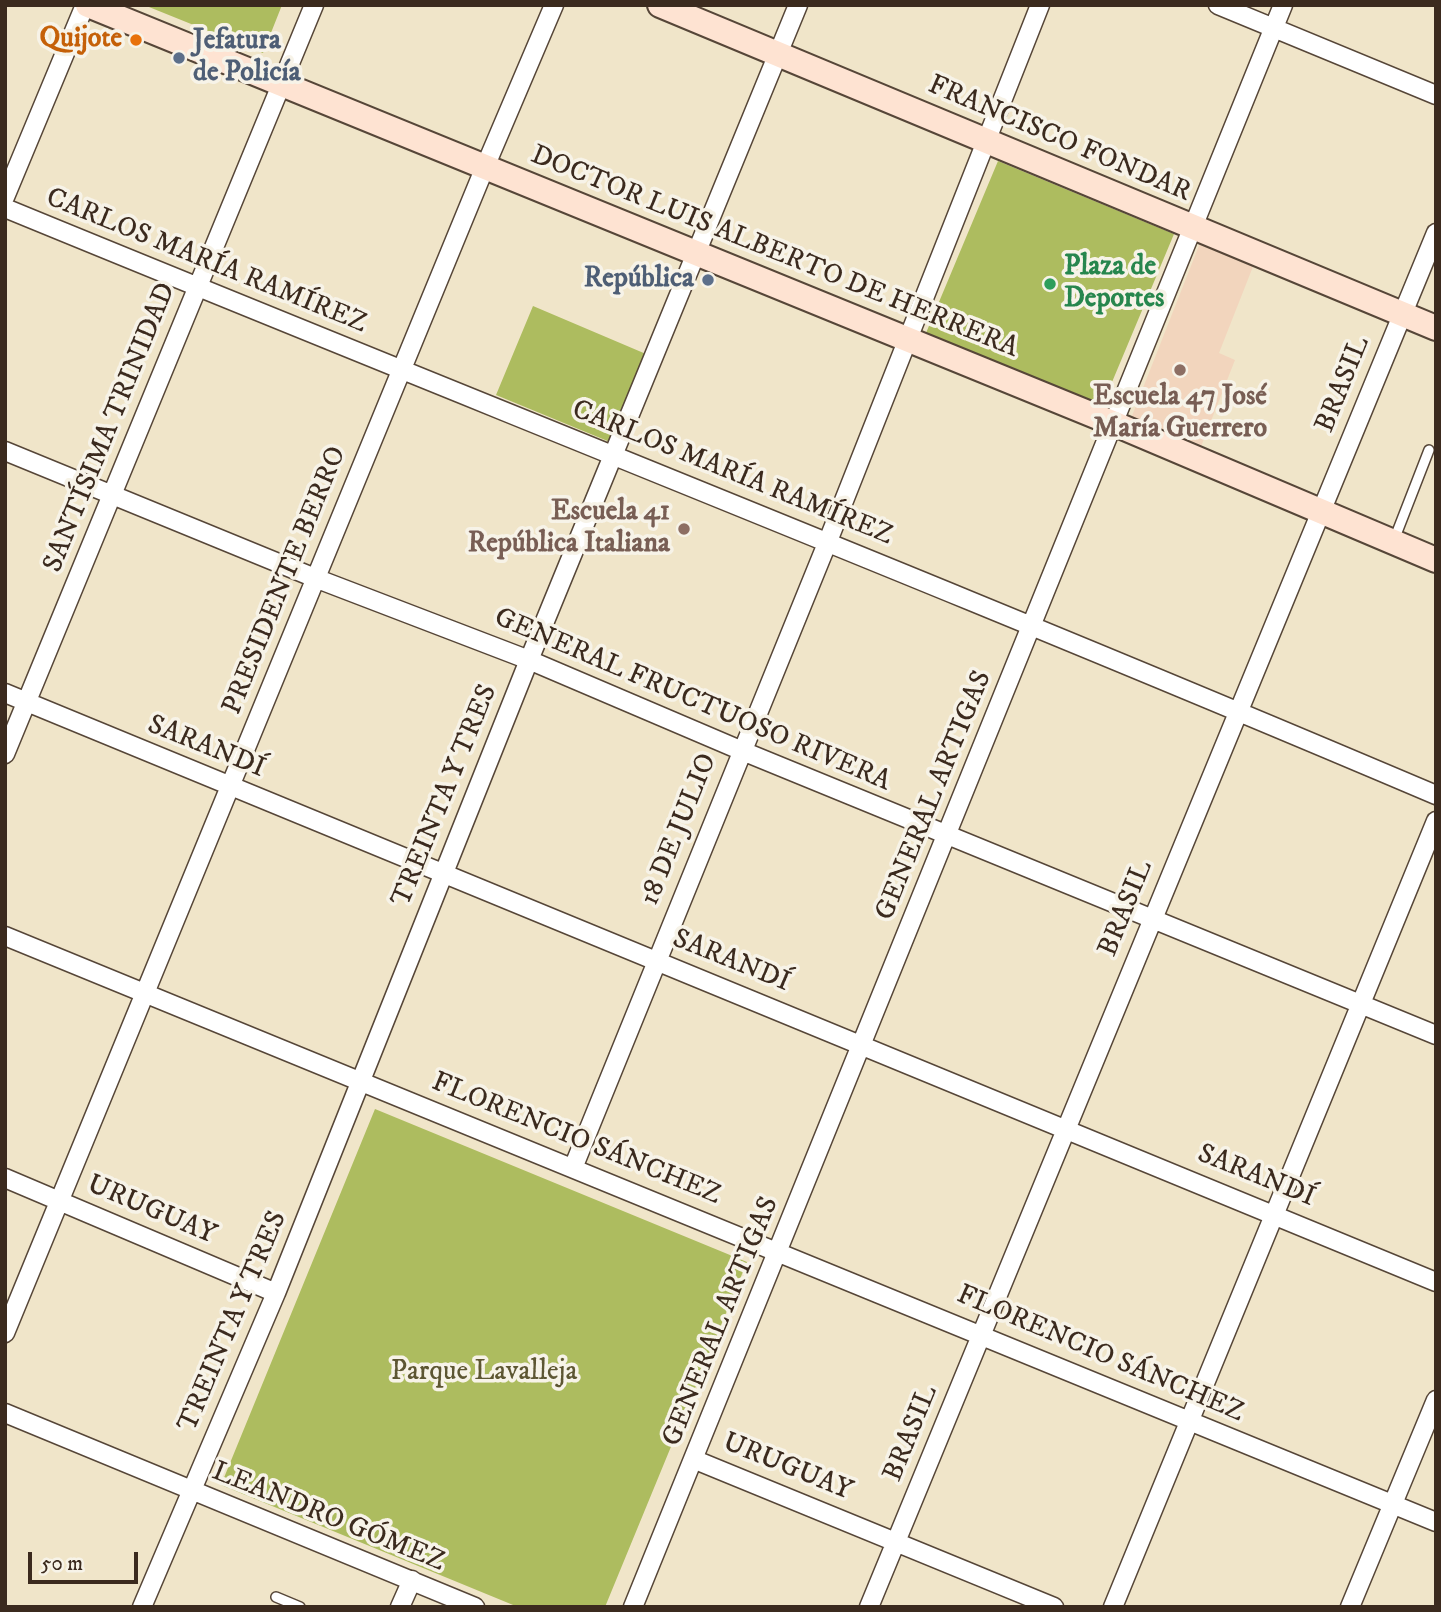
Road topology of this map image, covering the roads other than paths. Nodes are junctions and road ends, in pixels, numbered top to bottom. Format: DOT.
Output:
graph roads {
  1 [pos="87,5"];
  2 [pos="314,5"];
  3 [pos="554,5"];
  4 [pos="660,5"];
  5 [pos="798,5"];
  6 [pos="1040,5"];
  7 [pos="1218,5"];
  8 [pos="1283,5"];
  9 [pos="1274,28"];
  10 [pos="778,55"];
  11 [pos="281,83"];
  12 [pos="1436,95"];
  13 [pos="985,141"];
  14 [pos="485,167"];
  15 [pos="5,197"];
  16 [pos="5,208"];
  17 [pos="1192,228"];
  18 [pos="1436,233"];
  19 [pos="695,254"];
  20 [pos="197,287"];
  21 [pos="1401,313"];
  22 [pos="1436,328"];
  23 [pos="907,338"];
  24 [pos="401,371"];
  25 [pos="1115,424"];
  26 [pos="1429,450"];
  27 [pos="5,451"];
  28 [pos="613,453"];
  29 [pos="112,494"];
  30 [pos="1321,511"];
  31 [pos="828,541"];
  32 [pos="1393,542"];
  33 [pos="1436,560"];
  34 [pos="315,578"];
  35 [pos="1034,625"];
  36 [pos="529,660"];
  37 [pos="5,693"];
  38 [pos="27,702"];
  39 [pos="1239,711"];
  40 [pos="740,750"];
  41 [pos="5,754"];
  42 [pos="229,786"];
  43 [pos="1436,795"];
  44 [pos="1436,821"];
  45 [pos="946,835"];
  46 [pos="443,874"];
  47 [pos="1151,918"];
  48 [pos="5,936"];
  49 [pos="656,961"];
  50 [pos="144,994"];
  51 [pos="1360,1004"];
  52 [pos="1436,1035"];
  53 [pos="863,1044"];
  54 [pos="361,1081"];
  55 [pos="1066,1128"];
  56 [pos="573,1168"];
  57 [pos="5,1178"];
  58 [pos="60,1201"];
  59 [pos="1275,1213"];
  60 [pos="780,1251"];
  61 [pos="1436,1282"];
  62 [pos="276,1293"];
  63 [pos="5,1333"];
  64 [pos="981,1334"];
  65 [pos="1436,1400"];
  66 [pos="5,1413"];
  67 [pos="1191,1422"];
  68 [pos="694,1459"];
  69 [pos="191,1490"];
  70 [pos="1393,1504"];
  71 [pos="1436,1522"];
  72 [pos="896,1541"];
  73 [pos="411,1580"];
  74 [pos="276,1597"];
  75 [pos="142,1607"];
  76 [pos="300,1607"];
  77 [pos="400,1607"];
  78 [pos="475,1607"];
  79 [pos="633,1607"];
  80 [pos="869,1607"];
  81 [pos="1054,1607"];
  82 [pos="1113,1607"];
  83 [pos="1350,1607"];
  1 -- 11 [label="street, DOCTOR LUIS ALBERTO DE HERRERA"];
  1 -- 15 [label="street"];
  2 -- 11 [label="street, SANTÍSIMA TRINIDAD"];
  3 -- 14 [label="street, PRESIDENTE BERRO"];
  4 -- 10 [label="street, FRANCISCO FONDAR"];
  5 -- 10 [label="street, TREINTA Y TRES"];
  6 -- 13 [label="street, 18 DE JULIO"];
  7 -- 9 [label="street"];
  8 -- 9 [label="street, GENERAL ARTIGAS"];
  9 -- 12 [label="street"];
  9 -- 17 [label="street, GENERAL ARTIGAS"];
  10 -- 13 [label="street, FRANCISCO FONDAR"];
  10 -- 19 [label="street, TREINTA Y TRES"];
  11 -- 14 [label="street, DOCTOR LUIS ALBERTO DE HERRERA"];
  11 -- 20 [label="street, SANTÍSIMA TRINIDAD"];
  13 -- 17 [label="street, FRANCISCO FONDAR"];
  13 -- 23 [label="street, 18 DE JULIO"];
  14 -- 19 [label="street, DOCTOR LUIS ALBERTO DE HERRERA"];
  14 -- 24 [label="street, PRESIDENTE BERRO"];
  16 -- 20 [label="street, CARLOS MARÍA RAMÍREZ"];
  17 -- 21 [label="street, FRANCISCO FONDAR"];
  17 -- 25 [label="street, GENERAL ARTIGAS"];
  18 -- 21 [label="street, BRASIL"];
  19 -- 23 [label="street, DOCTOR LUIS ALBERTO DE HERRERA"];
  19 -- 28 [label="street, TREINTA Y TRES"];
  20 -- 24 [label="street, CARLOS MARÍA RAMÍREZ"];
  20 -- 29 [label="street, SANTÍSIMA TRINIDAD"];
  21 -- 22 [label="street, FRANCISCO FONDAR"];
  21 -- 30 [label="street, BRASIL"];
  23 -- 25 [label="street, DOCTOR LUIS ALBERTO DE HERRERA"];
  23 -- 31 [label="street, 18 DE JULIO"];
  24 -- 28 [label="street, CARLOS MARÍA RAMÍREZ"];
  24 -- 34 [label="street, PRESIDENTE BERRO"];
  25 -- 30 [label="street, DOCTOR LUIS ALBERTO DE HERRERA"];
  25 -- 35 [label="street, GENERAL ARTIGAS"];
  26 -- 32 [label="lane"];
  27 -- 29 [label="street, GENERAL FRUCTUOSO RIVERA"];
  28 -- 31 [label="street, CARLOS MARÍA RAMÍREZ"];
  28 -- 36 [label="street, TREINTA Y TRES"];
  29 -- 34 [label="street, GENERAL FRUCTUOSO RIVERA"];
  29 -- 38 [label="street, SANTÍSIMA TRINIDAD"];
  30 -- 32 [label="street, DOCTOR LUIS ALBERTO DE HERRERA"];
  30 -- 39 [label="street, BRASIL"];
  31 -- 35 [label="street, CARLOS MARÍA RAMÍREZ"];
  31 -- 40 [label="street, 18 DE JULIO"];
  32 -- 33 [label="street, DOCTOR LUIS ALBERTO DE HERRERA"];
  34 -- 36 [label="street, GENERAL FRUCTUOSO RIVERA"];
  34 -- 42 [label="street, PRESIDENTE BERRO"];
  35 -- 39 [label="street, CARLOS MARÍA RAMÍREZ"];
  35 -- 45 [label="street, GENERAL ARTIGAS"];
  36 -- 40 [label="street, GENERAL FRUCTUOSO RIVERA"];
  36 -- 46 [label="street, TREINTA Y TRES"];
  37 -- 38 [label="street, SARANDÍ"];
  38 -- 41 [label="street, SANTÍSIMA TRINIDAD"];
  38 -- 42 [label="street, SARANDÍ"];
  39 -- 43 [label="street, CARLOS MARÍA RAMÍREZ"];
  39 -- 47 [label="street, BRASIL"];
  40 -- 45 [label="street, GENERAL FRUCTUOSO RIVERA"];
  40 -- 49 [label="street, 18 DE JULIO"];
  42 -- 46 [label="street, SARANDÍ"];
  42 -- 50 [label="street, PRESIDENTE BERRO"];
  44 -- 51 [label="street"];
  45 -- 47 [label="street, GENERAL FRUCTUOSO RIVERA"];
  45 -- 53 [label="street, GENERAL ARTIGAS"];
  46 -- 49 [label="street, SARANDÍ"];
  46 -- 54 [label="street, TREINTA Y TRES"];
  47 -- 51 [label="street, GENERAL FRUCTUOSO RIVERA"];
  47 -- 55 [label="street, BRASIL"];
  48 -- 50 [label="street, FLORENCIO SÁNCHEZ"];
  49 -- 53 [label="street, SARANDÍ"];
  49 -- 56 [label="street, 18 DE JULIO"];
  50 -- 54 [label="street, FLORENCIO SÁNCHEZ"];
  50 -- 58 [label="street, PRESIDENTE BERRO"];
  51 -- 52 [label="street, GENERAL FRUCTUOSO RIVERA"];
  51 -- 59 [label="street"];
  53 -- 55 [label="street, SARANDÍ"];
  53 -- 60 [label="street, GENERAL ARTIGAS"];
  54 -- 56 [label="street, FLORENCIO SÁNCHEZ"];
  54 -- 62 [label="street, TREINTA Y TRES"];
  55 -- 59 [label="street, SARANDÍ"];
  55 -- 64 [label="street, BRASIL"];
  56 -- 60 [label="street, FLORENCIO SÁNCHEZ"];
  57 -- 58 [label="street, URUGUAY"];
  58 -- 62 [label="street, URUGUAY"];
  58 -- 63 [label="street, PRESIDENTE BERRO"];
  59 -- 61 [label="street, SARANDÍ"];
  59 -- 67 [label="street"];
  60 -- 64 [label="street, FLORENCIO SÁNCHEZ"];
  60 -- 68 [label="street, GENERAL ARTIGAS"];
  62 -- 69 [label="street, TREINTA Y TRES"];
  64 -- 67 [label="street, FLORENCIO SÁNCHEZ"];
  64 -- 72 [label="street, BRASIL"];
  65 -- 70 [label="street"];
  66 -- 69 [label="street, LEANDRO GÓMEZ"];
  67 -- 70 [label="street, FLORENCIO SÁNCHEZ"];
  67 -- 82 [label="street"];
  68 -- 72 [label="street, URUGUAY"];
  68 -- 79 [label="street, GENERAL ARTIGAS"];
  69 -- 73 [label="street, LEANDRO GÓMEZ"];
  69 -- 75 [label="street, TREINTA Y TRES"];
  70 -- 71 [label="street, FLORENCIO SÁNCHEZ"];
  70 -- 83 [label="street"];
  72 -- 80 [label="street, BRASIL"];
  72 -- 81 [label="street, URUGUAY"];
  73 -- 77 [label="street"];
  73 -- 78 [label="street, LEANDRO GÓMEZ"];
  74 -- 76 [label="lane"];
}
